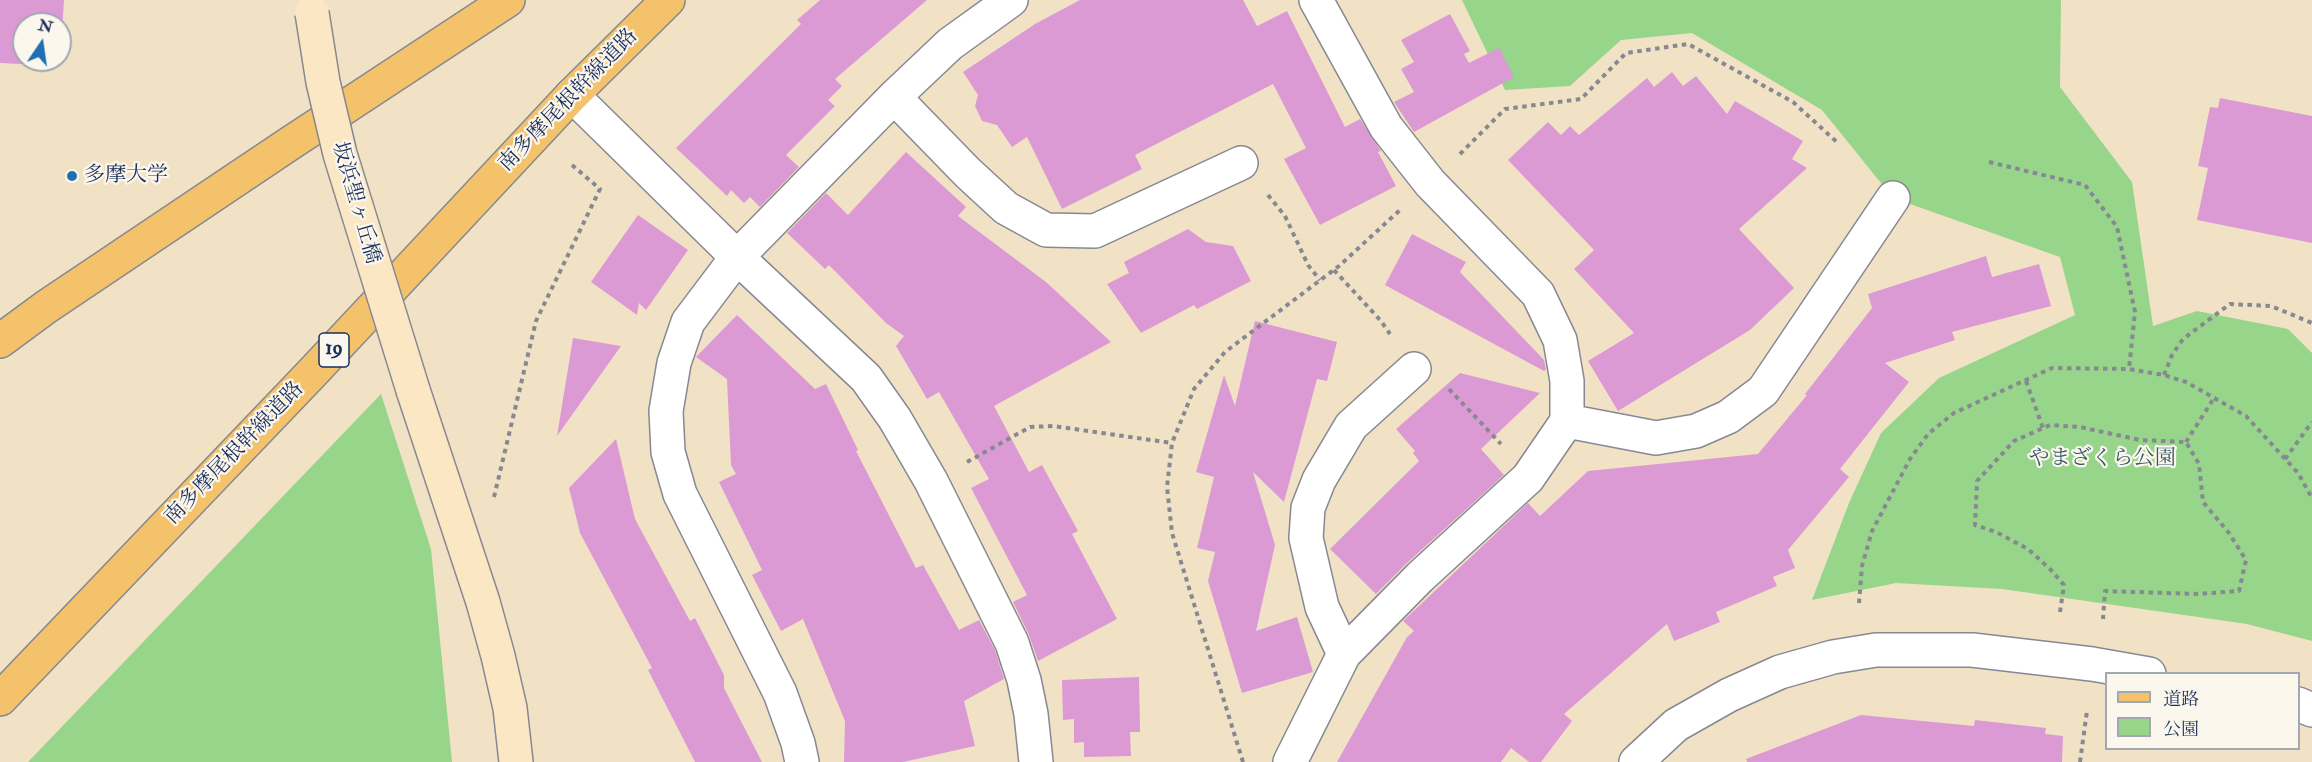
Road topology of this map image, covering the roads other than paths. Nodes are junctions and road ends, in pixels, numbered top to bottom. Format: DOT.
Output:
graph roads {
  1 [pos="508,0"];
  2 [pos="668,0"];
  3 [pos="1011,0"];
  4 [pos="1316,0"];
  5 [pos="311,6"];
  6 [pos="572,95"];
  7 [pos="894,97"];
  8 [pos="1241,162"];
  9 [pos="1893,198"];
  10 [pos="737,257"];
  11 [pos="0,341"];
  12 [pos="1414,369"];
  13 [pos="1567,421"];
  14 [pos="1344,654"];
  15 [pos="2138,672"];
  16 [pos="0,699"];
  17 [pos="516,762"];
  18 [pos="802,762"];
  19 [pos="1036,762"];
  20 [pos="1290,762"];
  21 [pos="1636,762"];
  1 -- 11 [label="main road"];
  2 -- 6 [label="main road, 南多摩尾根幹線道路 / 19"];
  3 -- 7 [label="street"];
  4 -- 13 [label="street"];
  5 -- 17 [label="main road, 坂浜聖ヶ丘橋, bridge"];
  6 -- 10 [label="street"];
  6 -- 16 [label="main road, 南多摩尾根幹線道路 / 19"];
  7 -- 8 [label="street"];
  7 -- 10 [label="street"];
  9 -- 13 [label="street"];
  10 -- 18 [label="street"];
  10 -- 19 [label="street"];
  12 -- 14 [label="street"];
  13 -- 14 [label="street"];
  14 -- 20 [label="street"];
  15 -- 21 [label="street"];
}
